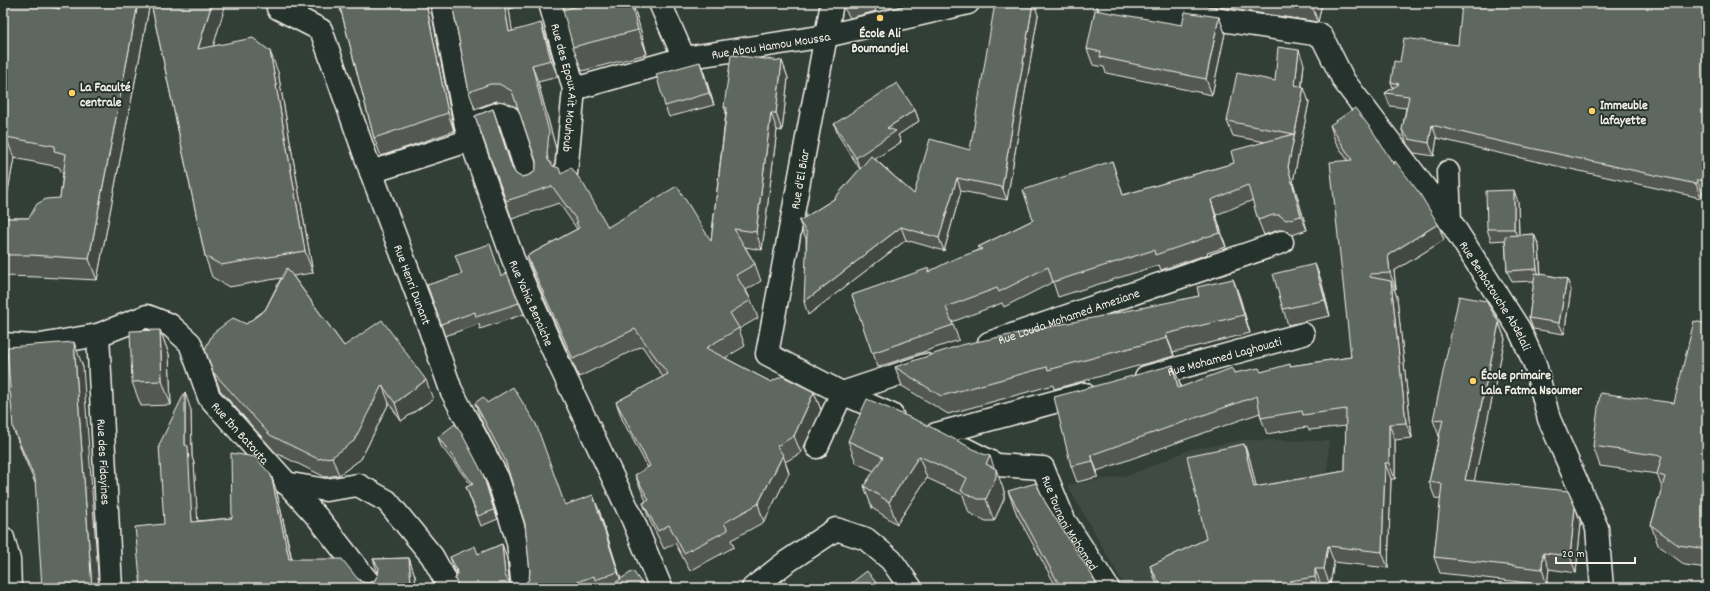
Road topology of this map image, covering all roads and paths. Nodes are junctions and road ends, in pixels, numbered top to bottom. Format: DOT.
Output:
graph roads {
  1 [pos="277,3"];
  2 [pos="442,3"];
  3 [pos="550,3"];
  4 [pos="660,3"];
  5 [pos="832,3"];
  6 [pos="968,3"];
  7 [pos="1108,3"];
  8 [pos="826,36"];
  9 [pos="684,58"];
  10 [pos="574,89"];
  11 [pos="468,133"];
  12 [pos="371,172"];
  13 [pos="1448,172"];
  14 [pos="566,173"];
  15 [pos="530,182"];
  16 [pos="1450,221"];
  17 [pos="1282,242"];
  18 [pos="1303,334"];
  19 [pos="98,335"];
  20 [pos="3,344"];
  21 [pos="969,350"];
  22 [pos="767,354"];
  23 [pos="947,357"];
  24 [pos="1130,382"];
  25 [pos="1100,390"];
  26 [pos="842,393"];
  27 [pos="936,434"];
  28 [pos="817,447"];
  29 [pos="285,483"];
  30 [pos="3,538"];
  31 [pos="10,588"];
  32 [pos="111,588"];
  33 [pos="373,588"];
  34 [pos="450,588"];
  35 [pos="523,588"];
  36 [pos="661,588"];
  37 [pos="752,588"];
  38 [pos="911,588"];
  39 [pos="1108,588"];
  40 [pos="1602,588"];
  1 -- 12 [label="street, Rue Henri Dunant"];
  2 -- 11 [label="street, Rue Yahia Benaiche"];
  3 -- 10 [label="street, Rue des Epoux Aït Mouhoub"];
  4 -- 9 [label="street"];
  5 -- 8 [label="street, Rue d'El Biar"];
  6 -- 8 [label="street, Rue Abou Hamou Moussa"];
  7 -- 16 [label="street, Rue Benbatouche Abdelali"];
  8 -- 9 [label="street, Rue Abou Hamou Moussa"];
  8 -- 22 [label="street, Rue d'El Biar"];
  9 -- 10 [label="street, Rue Abou Hamou Moussa"];
  10 -- 14 [label="street, Rue des Epoux Aït Mouhoub"];
  11 -- 12 [label="street"];
  11 -- 15 [label="street"];
  11 -- 36 [label="street, Rue Yahia Benaiche"];
  12 -- 35 [label="street, Rue Henri Dunant"];
  13 -- 16 [label="street"];
  16 -- 40 [label="street, Rue Benbatouche Abdelali"];
  17 -- 21 [label="street, Rue Louda Mohamed Ameziane"];
  18 -- 24 [label="street, Rue Mohamed Laghouati"];
  19 -- 20 [label="street, Rue Ibn Batouta"];
  19 -- 29 [label="street, Rue Ibn Batouta"];
  19 -- 32 [label="street, Rue des Fidayines"];
  22 -- 26 [label="street, Rue Tounani Mohamed"];
  23 -- 26 [label="street"];
  25 -- 27 [label="street"];
  26 -- 27 [label="street, Rue Tounani Mohamed"];
  26 -- 28 [label="street"];
  27 -- 39 [label="street, Rue Tounani Mohamed"];
  29 -- 33 [label="street, Rue Ibn Batouta"];
  29 -- 34 [label="street"];
  30 -- 31 [label="street"];
  37 -- 38 [label="street"];
}
